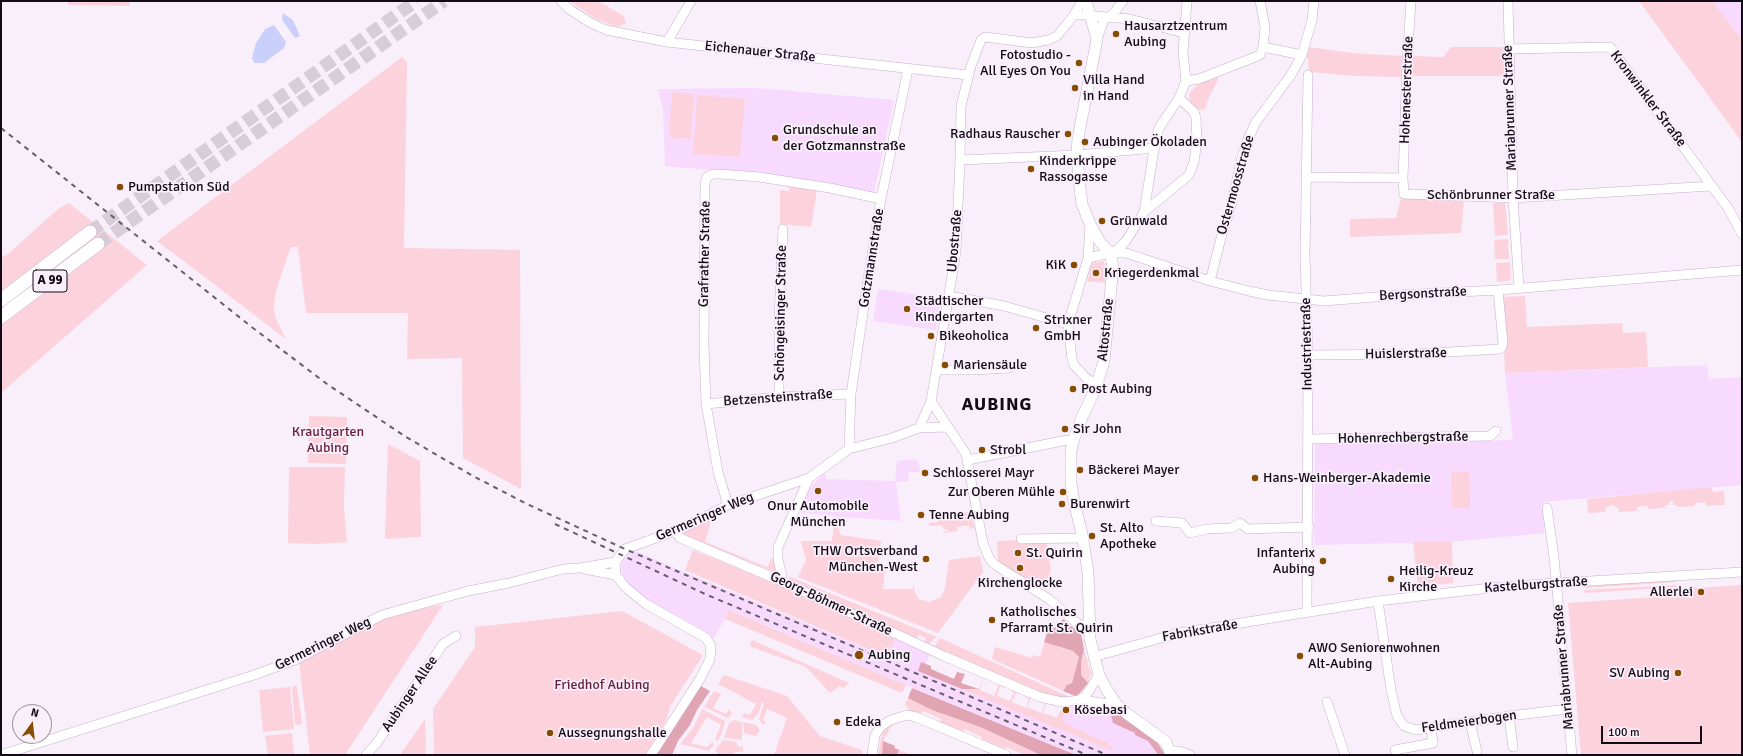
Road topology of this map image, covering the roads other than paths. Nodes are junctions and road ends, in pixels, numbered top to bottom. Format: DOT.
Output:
graph roads {
  1 [pos="561,1"];
  2 [pos="691,1"];
  3 [pos="1082,1"];
  4 [pos="1086,1"];
  5 [pos="1123,1"];
  6 [pos="1187,1"];
  7 [pos="1260,1"];
  8 [pos="1314,1"];
  9 [pos="1411,1"];
  10 [pos="1508,1"];
  11 [pos="1074,15"];
  12 [pos="1090,16"];
  13 [pos="1109,16"];
  14 [pos="1184,33"];
  15 [pos="1097,39"];
  16 [pos="667,42"];
  17 [pos="1264,47"];
  18 [pos="1508,49"];
  19 [pos="1302,55"];
  20 [pos="908,69"];
  21 [pos="968,75"];
  22 [pos="1308,75"];
  23 [pos="1186,81"];
  24 [pos="1179,98"];
  25 [pos="1155,148"];
  26 [pos="1077,155"];
  27 [pos="960,160"];
  28 [pos="1306,177"];
  29 [pos="1403,178"];
  30 [pos="1712,186"];
  31 [pos="881,198"];
  32 [pos="1512,198"];
  33 [pos="1144,212"];
  34 [pos="1090,224"];
  35 [pos="783,229"];
  36 [pos="90,232"];
  37 [pos="1742,234"];
  38 [pos="98,244"];
  39 [pos="1110,253"];
  40 [pos="1088,258"];
  41 [pos="1742,270"];
  42 [pos="1210,281"];
  43 [pos="1519,288"];
  44 [pos="1498,290"];
  45 [pos="949,296"];
  46 [pos="1,300"];
  47 [pos="1307,300"];
  48 [pos="1,317"];
  49 [pos="1068,324"];
  50 [pos="1308,355"];
  51 [pos="1009,368"];
  52 [pos="936,370"];
  53 [pos="1097,385"];
  54 [pos="851,394"];
  55 [pos="780,397"];
  56 [pos="932,401"];
  57 [pos="706,404"];
  58 [pos="948,427"];
  59 [pos="919,428"];
  60 [pos="1496,431"];
  61 [pos="1308,439"];
  62 [pos="1073,441"];
  63 [pos="849,449"];
  64 [pos="968,460"];
  65 [pos="809,478"];
  66 [pos="728,505"];
  67 [pos="1547,508"];
  68 [pos="1156,521"];
  69 [pos="1309,527"];
  70 [pos="675,531"];
  71 [pos="1082,538"];
  72 [pos="1021,539"];
  73 [pos="614,562"];
  74 [pos="580,568"];
  75 [pos="1742,572"];
  76 [pos="616,575"];
  77 [pos="783,582"];
  78 [pos="1556,583"];
  79 [pos="1378,601"];
  80 [pos="1307,612"];
  81 [pos="1089,626"];
  82 [pos="456,636"];
  83 [pos="1094,657"];
  84 [pos="1099,675"];
  85 [pos="1080,700"];
  86 [pos="1328,702"];
  87 [pos="1117,704"];
  88 [pos="1568,709"];
  89 [pos="1509,716"];
  90 [pos="1470,722"];
  91 [pos="1431,728"];
  92 [pos="1512,747"];
  93 [pos="1395,750"];
  94 [pos="1477,751"];
  95 [pos="1171,753"];
  96 [pos="1,755"];
  97 [pos="366,755"];
  98 [pos="651,755"];
  99 [pos="872,755"];
  100 [pos="1006,755"];
  101 [pos="1190,755"];
  102 [pos="1345,755"];
  103 [pos="1572,755"];
  1 -- 16 [label="street, Eichenauer Straße"];
  2 -- 16 [label="street"];
  3 -- 11 [label="street, Ubostraße"];
  4 -- 12 [label="main road"];
  5 -- 13 [label="street"];
  6 -- 14 [label="street"];
  7 -- 17 [label="street"];
  8 -- 19 [label="street"];
  9 -- 29 [label="street, Hohenesterstraße"];
  10 -- 18 [label="street, Mariabrunner Straße"];
  11 -- 12 [label="street"];
  11 -- 21 [label="street, Ubostraße"];
  12 -- 13 [label="street"];
  12 -- 15 [label="main road"];
  13 -- 14 [label="street"];
  13 -- 15 [label="street"];
  14 -- 23 [label="street"];
  15 -- 26 [label="main road"];
  16 -- 20 [label="street, Eichenauer Straße"];
  17 -- 19 [label="street"];
  17 -- 23 [label="street"];
  18 -- 30 [label="street, Kronwinkler Straße"];
  18 -- 32 [label="street, Mariabrunner Straße"];
  19 -- 42 [label="street, Ostermoosstraße"];
  20 -- 21 [label="street, Eichenauer Straße"];
  20 -- 31 [label="street, Gotzmannstraße"];
  21 -- 27 [label="street, Ubostraße"];
  22 -- 28 [label="street, Industriestraße"];
  23 -- 24 [label="street"];
  24 -- 25 [label="street"];
  24 -- 33 [label="street"];
  25 -- 26 [label="street"];
  25 -- 33 [label="street"];
  26 -- 27 [label="street"];
  26 -- 34 [label="main road"];
  27 -- 45 [label="street, Ubostraße"];
  28 -- 29 [label="street"];
  28 -- 47 [label="street, Industriestraße"];
  29 -- 32 [label="street, Schönbrunner Straße"];
  30 -- 32 [label="street, Schönbrunner Straße"];
  30 -- 37 [label="street, Kronwinkler Straße"];
  31 -- 54 [label="street, Gotzmannstraße"];
  31 -- 57 [label="street, Grafrather Straße"];
  32 -- 43 [label="street, Mariabrunner Straße"];
  33 -- 39 [label="street"];
  34 -- 39 [label="main road"];
  34 -- 40 [label="street"];
  35 -- 55 [label="street, Schöngeisinger Straße"];
  36 -- 46 [label="highway, A 99"];
  38 -- 48 [label="highway, A 99"];
  39 -- 40 [label="street"];
  39 -- 42 [label="street, Bergsonstraße"];
  39 -- 53 [label="main road, Altostraße"];
  40 -- 49 [label="street"];
  41 -- 43 [label="street, Bergsonstraße"];
  42 -- 47 [label="street, Bergsonstraße"];
  43 -- 44 [label="street, Bergsonstraße"];
  44 -- 47 [label="street, Bergsonstraße"];
  44 -- 50 [label="street, Huislerstraße"];
  45 -- 49 [label="street"];
  45 -- 52 [label="street, Ubostraße"];
  47 -- 50 [label="street, Industriestraße"];
  49 -- 53 [label="street"];
  50 -- 61 [label="street, Industriestraße"];
  51 -- 52 [label="street"];
  52 -- 56 [label="street, Ubostraße"];
  53 -- 62 [label="main road, Altostraße"];
  54 -- 55 [label="street, Betzensteinstraße"];
  54 -- 63 [label="street, Gotzmannstraße"];
  55 -- 57 [label="street, Betzensteinstraße"];
  56 -- 58 [label="street"];
  56 -- 59 [label="street"];
  57 -- 66 [label="street, Grafrather Straße"];
  58 -- 59 [label="street, Germeringer Weg"];
  58 -- 64 [label="street"];
  59 -- 63 [label="street, Germeringer Weg"];
  60 -- 61 [label="street, Hohenrechbergstraße"];
  61 -- 69 [label="street, Industriestraße"];
  62 -- 64 [label="street"];
  62 -- 71 [label="main road, Altostraße"];
  63 -- 65 [label="street, Germeringer Weg"];
  64 -- 81 [label="street"];
  65 -- 66 [label="street, Germeringer Weg"];
  65 -- 77 [label="street"];
  66 -- 70 [label="street, Germeringer Weg"];
  67 -- 78 [label="street, Mariabrunner Straße"];
  68 -- 69 [label="street"];
  69 -- 80 [label="street, Industriestraße"];
  70 -- 73 [label="street, Germeringer Weg"];
  70 -- 77 [label="street, Georg-Böhmer-Straße"];
  71 -- 72 [label="street"];
  71 -- 81 [label="main road, Altostraße"];
  73 -- 74 [label="street, Germeringer Weg"];
  73 -- 76 [label="street"];
  74 -- 76 [label="street, Germeringer Weg"];
  74 -- 96 [label="street, Germeringer Weg"];
  75 -- 78 [label="street, Kastelburgstraße"];
  76 -- 98 [label="street"];
  77 -- 85 [label="street, Georg-Böhmer-Straße"];
  78 -- 79 [label="street, Kastelburgstraße"];
  78 -- 88 [label="street, Mariabrunner Straße"];
  79 -- 80 [label="street, Kastelburgstraße"];
  79 -- 91 [label="street, Feldmeierbogen"];
  80 -- 83 [label="street, Fabrikstraße"];
  81 -- 83 [label="main road, Altostraße"];
  82 -- 97 [label="street, Aubinger Allee"];
  83 -- 84 [label="main road, Altostraße"];
  84 -- 85 [label="street"];
  84 -- 87 [label="main road, Altostraße"];
  85 -- 87 [label="street, Georg-Böhmer-Straße"];
  86 -- 102 [label="street"];
  87 -- 95 [label="main road, Altostraße"];
  88 -- 89 [label="street, Feldmeierbogen"];
  88 -- 103 [label="street, Mariabrunner Straße"];
  89 -- 90 [label="street, Feldmeierbogen"];
  89 -- 92 [label="street"];
  90 -- 91 [label="street, Feldmeierbogen"];
  90 -- 94 [label="street"];
  91 -- 93 [label="street"];
  95 -- 101 [label="street"];
  99 -- 100 [label="street"];
}
